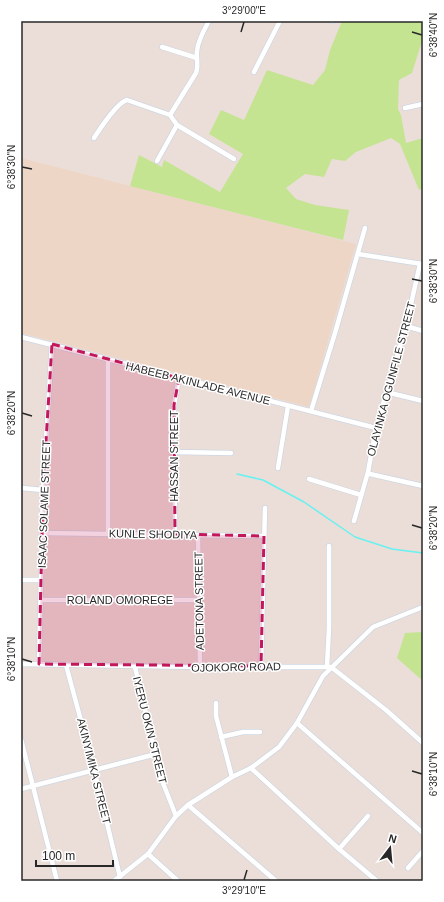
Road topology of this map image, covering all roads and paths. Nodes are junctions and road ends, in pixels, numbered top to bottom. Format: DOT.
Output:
graph roads {
  1 [pos="209,21"];
  2 [pos="280,21"];
  3 [pos="162,48"];
  4 [pos="197,58"];
  5 [pos="254,72"];
  6 [pos="423,104"];
  7 [pos="405,108"];
  8 [pos="170,115"];
  9 [pos="177,125"];
  10 [pos="94,138"];
  11 [pos="234,159"];
  12 [pos="157,161"];
  13 [pos="365,228"];
  14 [pos="358,254"];
  15 [pos="422,264"];
  16 [pos="406,326"];
  17 [pos="423,331"];
  18 [pos="21,337"];
  19 [pos="52,344"];
  20 [pos="108,360"];
  21 [pos="179,378"];
  22 [pos="386,392"];
  23 [pos="423,401"];
  24 [pos="288,406"];
  25 [pos="311,411"];
  26 [pos="376,428"];
  27 [pos="174,452"];
  28 [pos="231,453"];
  29 [pos="278,468"];
  30 [pos="368,472"];
  31 [pos="310,479"];
  32 [pos="423,486"];
  33 [pos="21,488"];
  34 [pos="44,490"];
  35 [pos="361,495"];
  36 [pos="265,508"];
  37 [pos="354,520"];
  38 [pos="42,533"];
  39 [pos="108,533"];
  40 [pos="175,534"];
  41 [pos="198,535"];
  42 [pos="264,536"];
  43 [pos="329,546"];
  44 [pos="21,580"];
  45 [pos="41,580"];
  46 [pos="41,600"];
  47 [pos="198,600"];
  48 [pos="423,607"];
  49 [pos="21,664"];
  50 [pos="39,664"];
  51 [pos="66,665"];
  52 [pos="261,666"];
  53 [pos="135,667"];
  54 [pos="200,667"];
  55 [pos="329,667"];
  56 [pos="216,703"];
  57 [pos="297,723"];
  58 [pos="260,732"];
  59 [pos="221,737"];
  60 [pos="21,739"];
  61 [pos="423,743"];
  62 [pos="156,754"];
  63 [pos="251,768"];
  64 [pos="94,769"];
  65 [pos="232,777"];
  66 [pos="32,786"];
  67 [pos="21,789"];
  68 [pos="188,805"];
  69 [pos="176,816"];
  70 [pos="368,816"];
  71 [pos="423,833"];
  72 [pos="339,849"];
  73 [pos="423,851"];
  74 [pos="148,854"];
  75 [pos="408,868"];
  76 [pos="120,877"];
  77 [pos="57,881"];
  78 [pos="114,881"];
  79 [pos="178,881"];
  80 [pos="276,881"];
  81 [pos="377,881"];
  1 -- 4 [label="street"];
  2 -- 5 [label="street"];
  3 -- 4 [label="street"];
  4 -- 8 [label="street"];
  6 -- 7 [label="street"];
  8 -- 9 [label="street"];
  8 -- 10 [label="street"];
  9 -- 11 [label="street"];
  9 -- 12 [label="street"];
  13 -- 14 [label="street"];
  14 -- 15 [label="street"];
  14 -- 25 [label="street"];
  15 -- 16 [label="street, OLAYINKA OGUNFILE STREET"];
  16 -- 17 [label="street"];
  16 -- 22 [label="street, OLAYINKA OGUNFILE STREET"];
  18 -- 19 [label="street, HABEEB AKINLADE AVENUE"];
  19 -- 20 [label="street, HABEEB AKINLADE AVENUE"];
  19 -- 34 [label="street, ISAAC SOLAME STREET"];
  20 -- 21 [label="street, HABEEB AKINLADE AVENUE"];
  20 -- 39 [label="street"];
  21 -- 24 [label="street, HABEEB AKINLADE AVENUE"];
  21 -- 27 [label="street, HASSAN STREET"];
  22 -- 23 [label="street"];
  22 -- 26 [label="street, OLAYINKA OGUNFILE STREET"];
  24 -- 25 [label="street, HABEEB AKINLADE AVENUE"];
  24 -- 29 [label="street"];
  25 -- 26 [label="street, HABEEB AKINLADE AVENUE"];
  26 -- 30 [label="street, OLAYINKA OGUNFILE STREET"];
  27 -- 28 [label="street"];
  27 -- 40 [label="street, HASSAN STREET"];
  30 -- 32 [label="street"];
  30 -- 35 [label="street, OLAYINKA OGUNFILE STREET"];
  31 -- 35 [label="street"];
  33 -- 34 [label="street"];
  34 -- 38 [label="street, ISAAC SOLAME STREET"];
  35 -- 37 [label="street, OLAYINKA OGUNFILE STREET"];
  36 -- 42 [label="street"];
  38 -- 39 [label="street, KUNLE SHODIYA"];
  38 -- 45 [label="street, ISAAC SOLAME STREET"];
  39 -- 40 [label="street, KUNLE SHODIYA"];
  40 -- 41 [label="street, KUNLE SHODIYA"];
  41 -- 42 [label="street, KUNLE SHODIYA"];
  41 -- 47 [label="street, ADETONA STREET"];
  42 -- 52 [label="street"];
  43 -- 55 [label="street"];
  44 -- 45 [label="street"];
  45 -- 46 [label="street, ISAAC SOLAME STREET"];
  46 -- 47 [label="street, ROLAND OMOREGE"];
  46 -- 50 [label="street, ISAAC SOLAME STREET"];
  47 -- 54 [label="street, ADETONA STREET"];
  48 -- 55 [label="street"];
  49 -- 50 [label="street, OJOKORO ROAD"];
  50 -- 51 [label="street, OJOKORO ROAD"];
  51 -- 53 [label="street, OJOKORO ROAD"];
  51 -- 64 [label="street, AKINYIMIKA STREET"];
  52 -- 54 [label="street, OJOKORO ROAD"];
  52 -- 55 [label="street, OJOKORO ROAD"];
  53 -- 54 [label="street, OJOKORO ROAD"];
  53 -- 62 [label="street, IYERU OKIN STREET"];
  55 -- 57 [label="street"];
  55 -- 61 [label="street"];
  56 -- 59 [label="street"];
  57 -- 63 [label="street"];
  57 -- 71 [label="street"];
  58 -- 59 [label="street"];
  59 -- 65 [label="street"];
  60 -- 66 [label="street"];
  62 -- 64 [label="street"];
  62 -- 69 [label="street, IYERU OKIN STREET"];
  63 -- 65 [label="street"];
  63 -- 72 [label="street"];
  64 -- 66 [label="street"];
  64 -- 76 [label="street, AKINYIMIKA STREET"];
  65 -- 68 [label="street"];
  66 -- 67 [label="street"];
  66 -- 77 [label="street"];
  68 -- 69 [label="street"];
  68 -- 80 [label="street"];
  69 -- 74 [label="street"];
  70 -- 72 [label="street"];
  72 -- 81 [label="street"];
  73 -- 75 [label="street"];
  74 -- 76 [label="street"];
  74 -- 79 [label="street"];
  76 -- 78 [label="street"];
}
